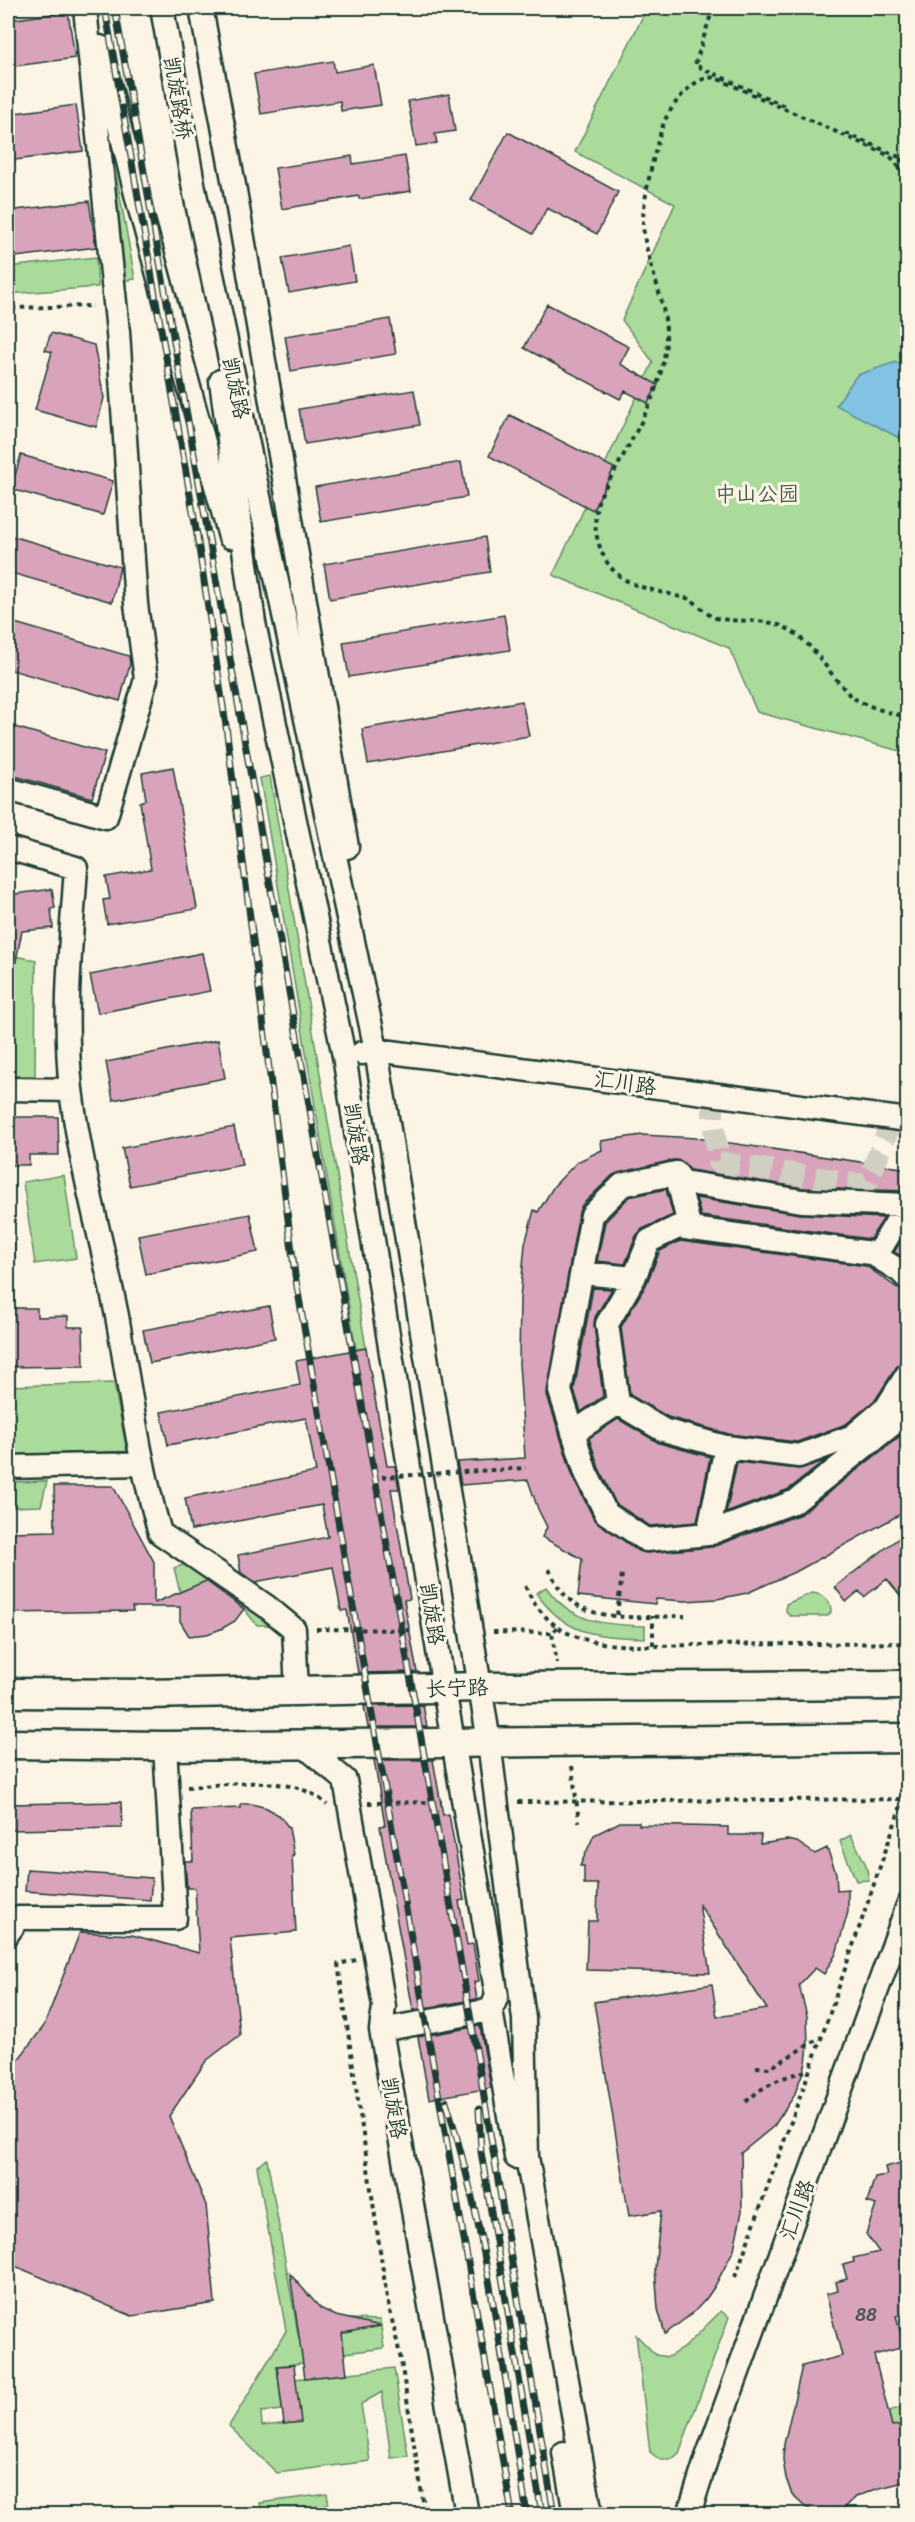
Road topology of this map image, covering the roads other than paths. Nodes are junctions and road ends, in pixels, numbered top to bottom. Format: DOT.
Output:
graph roads {
  1 [pos="84,8"];
  2 [pos="91,8"];
  3 [pos="162,8"];
  4 [pos="201,8"];
  5 [pos="194,189"];
  6 [pos="254,623"];
  7 [pos="8,789"];
  8 [pos="8,848"];
  9 [pos="368,1015"];
  10 [pos="376,1050"];
  11 [pos="344,1056"];
  12 [pos="8,1089"];
  13 [pos="71,1090"];
  14 [pos="908,1120"];
  15 [pos="676,1173"];
  16 [pos="907,1205"];
  17 [pos="690,1229"];
  18 [pos="876,1256"];
  19 [pos="582,1273"];
  20 [pos="634,1278"];
  21 [pos="908,1280"];
  22 [pos="908,1373"];
  23 [pos="618,1404"];
  24 [pos="908,1412"];
  25 [pos="573,1432"];
  26 [pos="726,1447"];
  27 [pos="142,1464"];
  28 [pos="8,1467"];
  29 [pos="708,1534"];
  30 [pos="908,1685"];
  31 [pos="481,1687"];
  32 [pos="444,1689"];
  33 [pos="297,1691"];
  34 [pos="8,1693"];
  35 [pos="908,1738"];
  36 [pos="489,1742"];
  37 [pos="454,1743"];
  38 [pos="8,1744"];
  39 [pos="302,1744"];
  40 [pos="165,1746"];
  41 [pos="908,1905"];
  42 [pos="8,1933"];
  43 [pos="491,2010"];
  44 [pos="381,2030"];
  45 [pos="467,2514"];
  46 [pos="575,2514"];
  47 [pos="591,2514"];
  48 [pos="689,2514"];
  1 -- 7 [label="street"];
  2 -- 6 [label="street, 凯旋路"];
  3 -- 5 [label="street, 凯旋路桥"];
  4 -- 9 [label="street, 凯旋路"];
  5 -- 6 [label="street, 凯旋路"];
  5 -- 9 [label="street, 凯旋路"];
  6 -- 11 [label="street, 凯旋路"];
  8 -- 13 [label="street"];
  9 -- 10 [label="street, 凯旋路"];
  10 -- 11 [label="street, 汇川路"];
  10 -- 14 [label="street, 汇川路"];
  10 -- 31 [label="street, 凯旋路"];
  11 -- 32 [label="street, 凯旋路"];
  12 -- 13 [label="street"];
  13 -- 27 [label="street"];
  15 -- 16 [label="street"];
  15 -- 17 [label="street"];
  15 -- 19 [label="street"];
  16 -- 18 [label="street"];
  17 -- 18 [label="street"];
  17 -- 20 [label="street"];
  18 -- 21 [label="street"];
  19 -- 20 [label="street"];
  19 -- 25 [label="street"];
  20 -- 23 [label="street"];
  22 -- 26 [label="street"];
  23 -- 25 [label="street"];
  23 -- 26 [label="street"];
  24 -- 29 [label="street"];
  25 -- 29 [label="street"];
  26 -- 29 [label="street"];
  27 -- 28 [label="street"];
  27 -- 33 [label="street"];
  30 -- 31 [label="main road, 长宁路"];
  31 -- 32 [label="main road, 长宁路"];
  31 -- 36 [label="street, 凯旋路"];
  32 -- 33 [label="main road, 长宁路"];
  32 -- 37 [label="street, 凯旋路"];
  33 -- 34 [label="main road, 长宁路"];
  35 -- 36 [label="main road"];
  36 -- 37 [label="main road"];
  36 -- 47 [label="street, 凯旋路"];
  37 -- 39 [label="main road"];
  37 -- 43 [label="street, 凯旋路"];
  38 -- 40 [label="main road"];
  39 -- 40 [label="main road"];
  39 -- 44 [label="street, 凯旋路"];
  40 -- 42 [label="street"];
  41 -- 48 [label="street, 汇川路"];
  43 -- 44 [label="street"];
  43 -- 46 [label="street, 凯旋路"];
  44 -- 45 [label="street, 凯旋路"];
}
